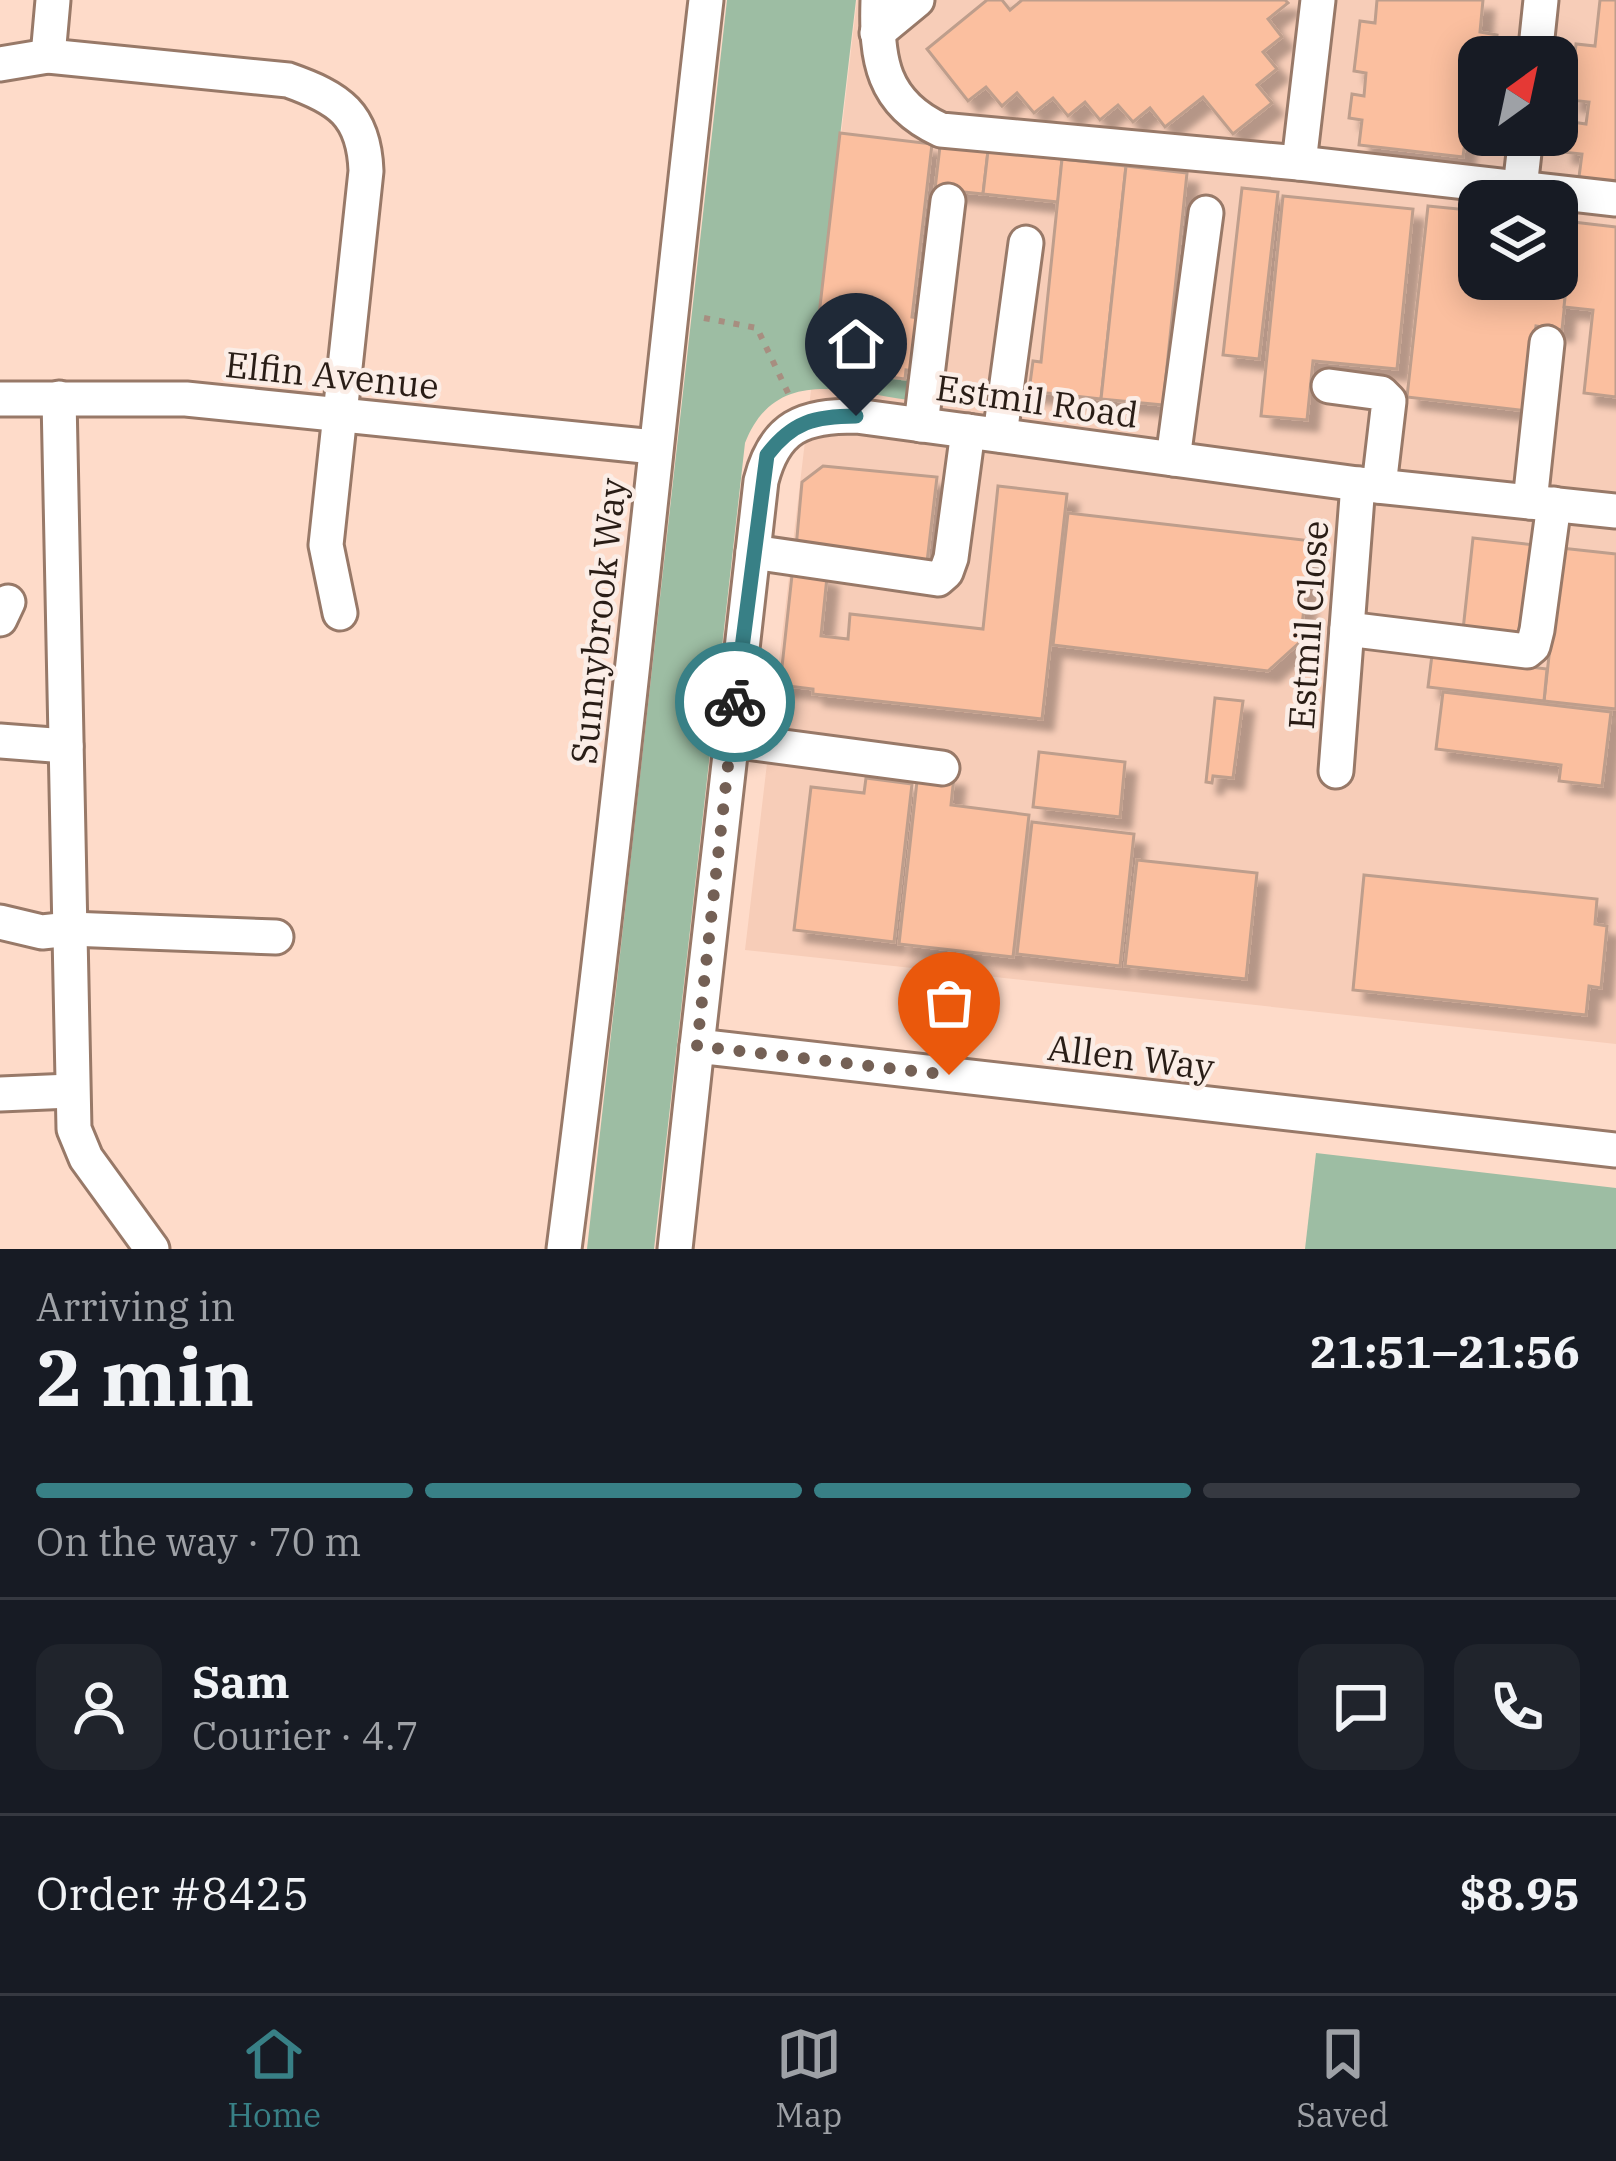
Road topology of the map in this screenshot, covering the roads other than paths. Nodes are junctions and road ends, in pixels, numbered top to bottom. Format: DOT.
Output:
graph roads {
  1 [pos="53,0"];
  2 [pos="706,0"];
  3 [pos="917,0"];
  4 [pos="1318,0"];
  5 [pos="1541,0"];
  6 [pos="878,16"];
  7 [pos="1537,36"];
  8 [pos="47,56"];
  9 [pos="0,64"];
  10 [pos="1299,164"];
  11 [pos="1458,181"];
  12 [pos="1578,195"];
  13 [pos="1616,199"];
  14 [pos="948,201"];
  15 [pos="1206,213"];
  16 [pos="1026,243"];
  17 [pos="1547,343"];
  18 [pos="1329,386"];
  19 [pos="58,398"];
  20 [pos="0,399"];
  21 [pos="337,415"];
  22 [pos="921,425"];
  23 [pos="984,433"];
  24 [pos="654,446"];
  25 [pos="1173,459"];
  26 [pos="1368,485"];
  27 [pos="1542,503"];
  28 [pos="1616,511"];
  29 [pos="753,551"];
  30 [pos="340,613"];
  31 [pos="1347,629"];
  32 [pos="730,740"];
  33 [pos="0,741"];
  34 [pos="66,746"];
  35 [pos="942,768"];
  36 [pos="1336,771"];
  37 [pos="0,922"];
  38 [pos="70,928"];
  39 [pos="277,937"];
  40 [pos="697,1046"];
  41 [pos="71,1091"];
  42 [pos="0,1094"];
  43 [pos="1616,1150"];
  44 [pos="143,1246"];
  45 [pos="564,1249"];
  46 [pos="675,1249"];
  1 -- 8 [label="street"];
  2 -- 24 [label="street, Sunnybrook Way"];
  3 -- 6 [label="street"];
  4 -- 10 [label="street"];
  5 -- 7 [label="street"];
  6 -- 10 [label="street"];
  8 -- 9 [label="street"];
  8 -- 21 [label="street"];
  10 -- 11 [label="street"];
  12 -- 13 [label="street"];
  14 -- 22 [label="street"];
  15 -- 25 [label="street"];
  16 -- 23 [label="street"];
  17 -- 27 [label="street"];
  18 -- 26 [label="street, Estmil Close"];
  19 -- 20 [label="street, Elfin Avenue"];
  19 -- 21 [label="street, Elfin Avenue"];
  19 -- 34 [label="street"];
  21 -- 24 [label="street, Elfin Avenue"];
  21 -- 30 [label="street"];
  22 -- 23 [label="street, Estmil Road"];
  22 -- 29 [label="street, Estmil Road"];
  23 -- 25 [label="street, Estmil Road"];
  23 -- 29 [label="street"];
  24 -- 45 [label="street, Sunnybrook Way"];
  25 -- 26 [label="street, Estmil Road"];
  26 -- 27 [label="street, Estmil Road"];
  26 -- 31 [label="street, Estmil Close"];
  27 -- 28 [label="street, Estmil Road"];
  27 -- 31 [label="street"];
  29 -- 32 [label="street"];
  31 -- 36 [label="street, Estmil Close"];
  32 -- 35 [label="street"];
  32 -- 40 [label="street"];
  33 -- 34 [label="street"];
  34 -- 38 [label="street"];
  37 -- 38 [label="street"];
  38 -- 39 [label="street"];
  38 -- 41 [label="street"];
  40 -- 43 [label="street, Allen Way"];
  40 -- 46 [label="street"];
  41 -- 42 [label="street"];
  41 -- 44 [label="street"];
}
